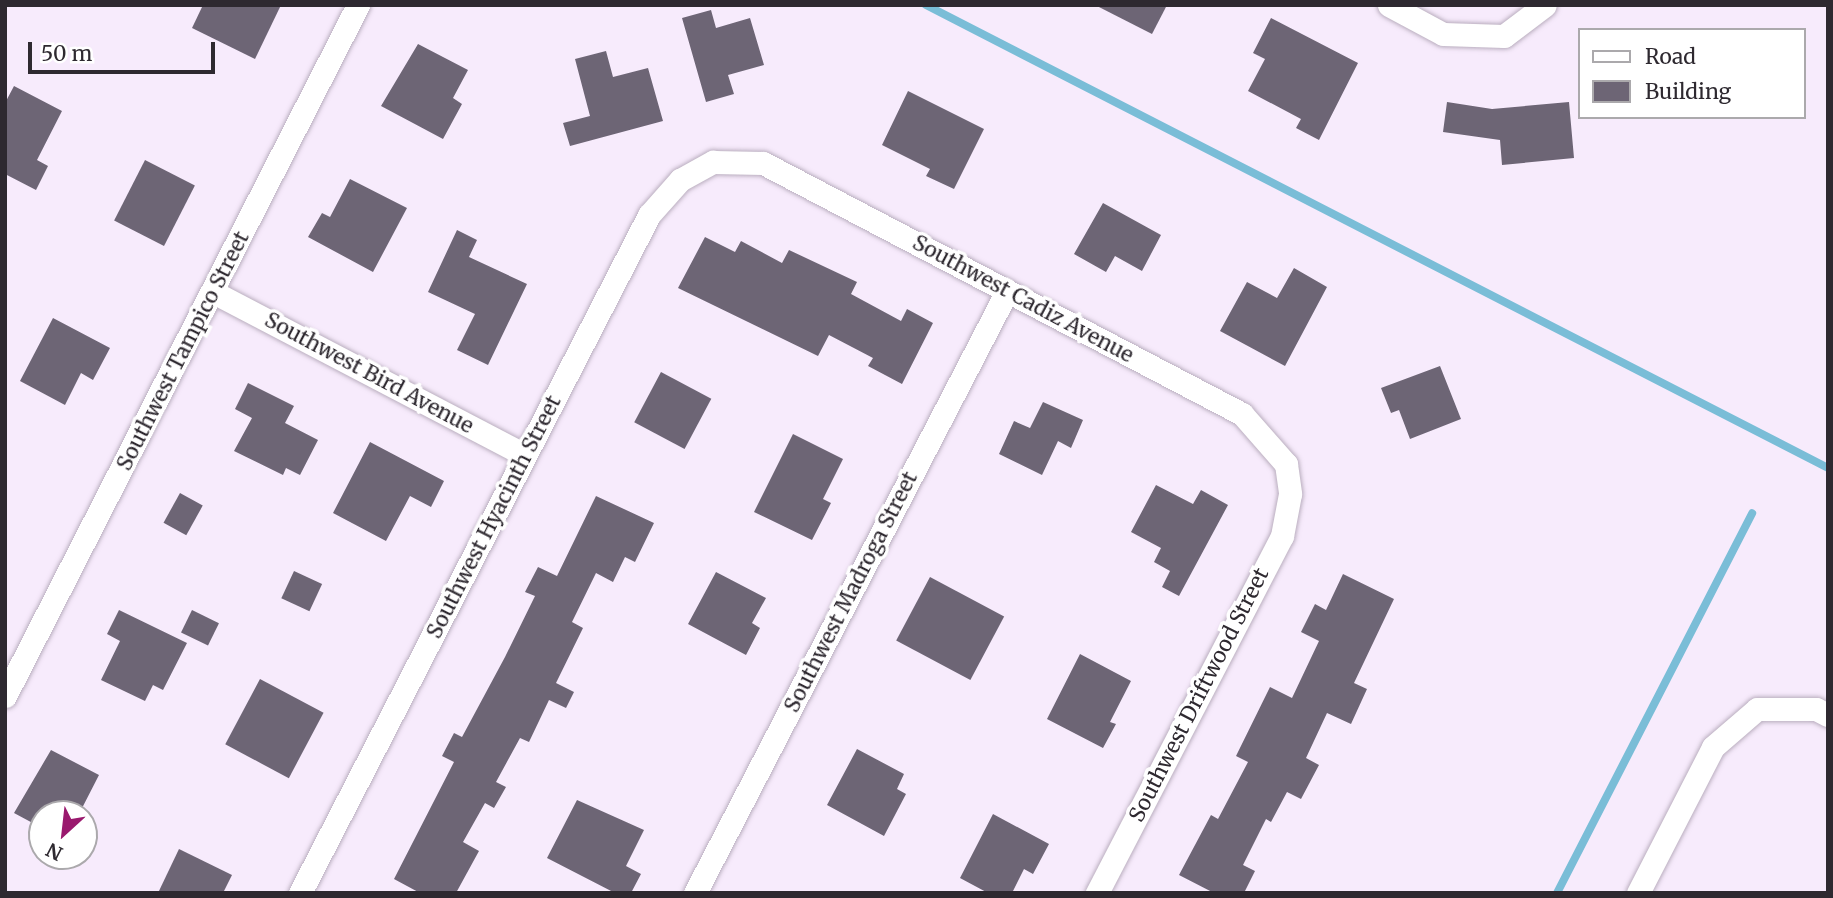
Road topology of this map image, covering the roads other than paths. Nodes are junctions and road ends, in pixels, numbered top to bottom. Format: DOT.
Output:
graph roads {
  1 [pos="358,5"];
  2 [pos="1389,5"];
  3 [pos="1545,5"];
  4 [pos="713,162"];
  5 [pos="1007,291"];
  6 [pos="213,292"];
  7 [pos="525,455"];
  8 [pos="1290,494"];
  9 [pos="5,696"];
  10 [pos="1828,715"];
  11 [pos="300,893"];
  12 [pos="695,893"];
  13 [pos="1097,893"];
  14 [pos="1638,893"];
  1 -- 6 [label="street, Southwest Tampico Street"];
  2 -- 3 [label="street"];
  4 -- 5 [label="street, Southwest Cadiz Avenue"];
  4 -- 7 [label="street, Southwest Hyacinth Street"];
  5 -- 8 [label="street, Southwest Cadiz Avenue"];
  5 -- 12 [label="street, Southwest Madroga Street"];
  6 -- 7 [label="street, Southwest Bird Avenue"];
  6 -- 9 [label="street, Southwest Tampico Street"];
  7 -- 11 [label="street, Southwest Hyacinth Street"];
  8 -- 13 [label="street, Southwest Driftwood Street"];
  10 -- 14 [label="street"];
}
